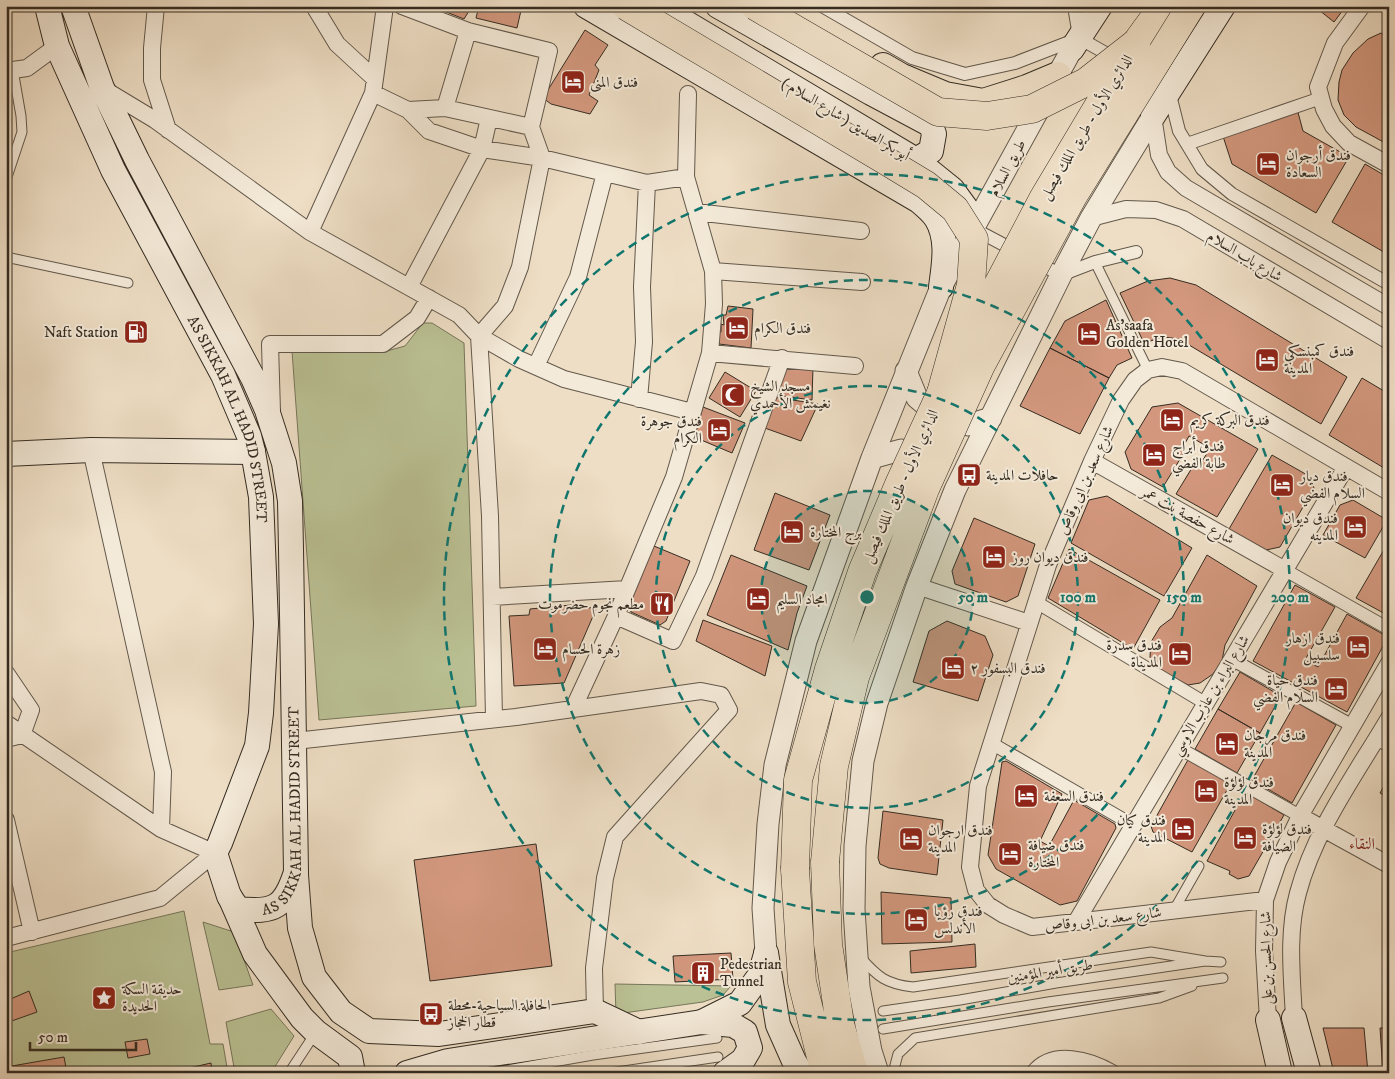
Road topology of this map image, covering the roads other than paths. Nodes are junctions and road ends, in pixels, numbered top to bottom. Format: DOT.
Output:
graph roads {
  1 [pos="47,6"];
  2 [pos="73,6"];
  3 [pos="156,6"];
  4 [pos="314,6"];
  5 [pos="385,6"];
  6 [pos="402,6"];
  7 [pos="586,6"];
  8 [pos="626,6"];
  9 [pos="658,6"];
  10 [pos="718,6"];
  11 [pos="755,6"];
  12 [pos="780,6"];
  13 [pos="822,6"];
  14 [pos="1074,6"];
  15 [pos="1100,6"];
  16 [pos="1163,6"];
  17 [pos="1191,6"];
  18 [pos="1223,6"];
  19 [pos="1362,6"];
  20 [pos="468,31"];
  21 [pos="1076,44"];
  22 [pos="1136,44"];
  23 [pos="57,46"];
  24 [pos="878,63"];
  25 [pos="10,70"];
  26 [pos="1058,74"];
  27 [pos="374,86"];
  28 [pos="102,88"];
  29 [pos="1169,90"];
  30 [pos="871,93"];
  31 [pos="688,94"];
  32 [pos="1321,98"];
  33 [pos="445,108"];
  34 [pos="408,110"];
  35 [pos="1153,116"];
  36 [pos="1035,117"];
  37 [pos="488,118"];
  38 [pos="931,125"];
  39 [pos="531,127"];
  40 [pos="168,130"];
  41 [pos="1187,144"];
  42 [pos="482,149"];
  43 [pos="542,158"];
  44 [pos="916,160"];
  45 [pos="1389,165"];
  46 [pos="606,174"];
  47 [pos="686,177"];
  48 [pos="6,180"];
  49 [pos="647,183"];
  50 [pos="696,212"];
  51 [pos="1091,218"];
  52 [pos="976,226"];
  53 [pos="861,231"];
  54 [pos="310,232"];
  55 [pos="1136,252"];
  56 [pos="6,257"];
  57 [pos="1095,262"];
  58 [pos="713,271"];
  59 [pos="1061,275"];
  60 [pos="862,282"];
  61 [pos="128,283"];
  62 [pos="1389,284"];
  63 [pos="409,287"];
  64 [pos="941,287"];
  65 [pos="429,298"];
  66 [pos="1389,306"];
  67 [pos="479,336"];
  68 [pos="1389,341"];
  69 [pos="710,353"];
  70 [pos="782,358"];
  71 [pos="536,366"];
  72 [pos="855,366"];
  73 [pos="1148,370"];
  74 [pos="906,371"];
  75 [pos="941,393"];
  76 [pos="639,399"];
  77 [pos="692,412"];
  78 [pos="991,418"];
  79 [pos="272,427"];
  80 [pos="91,450"];
  81 [pos="253,452"];
  82 [pos="6,454"];
  83 [pos="872,458"];
  84 [pos="1092,461"];
  85 [pos="1346,467"];
  86 [pos="956,490"];
  87 [pos="1389,492"];
  88 [pos="1284,570"];
  89 [pos="917,586"];
  90 [pos="627,588"];
  91 [pos="492,597"];
  92 [pos="1036,602"];
  93 [pos="616,616"];
  94 [pos="1029,623"];
  95 [pos="1389,629"];
  96 [pos="1231,660"];
  97 [pos="1389,663"];
  98 [pos="6,673"];
  99 [pos="1206,703"];
  100 [pos="573,709"];
  101 [pos="1389,718"];
  102 [pos="494,720"];
  103 [pos="6,723"];
  104 [pos="1353,726"];
  105 [pos="14,737"];
  106 [pos="1383,742"];
  107 [pos="991,743"];
  108 [pos="295,746"];
  109 [pos="1179,748"];
  110 [pos="1300,816"];
  111 [pos="6,820"];
  112 [pos="1133,825"];
  113 [pos="161,829"];
  114 [pos="1322,829"];
  115 [pos="215,852"];
  116 [pos="11,859"];
  117 [pos="1389,865"];
  118 [pos="1199,866"];
  119 [pos="296,872"];
  120 [pos="229,896"];
  121 [pos="1265,900"];
  122 [pos="1174,910"];
  123 [pos="1076,922"];
  124 [pos="32,932"];
  125 [pos="6,938"];
  126 [pos="766,953"];
  127 [pos="857,955"];
  128 [pos="1205,961"];
  129 [pos="1221,962"];
  130 [pos="1223,978"];
  131 [pos="1207,980"];
  132 [pos="883,1011"];
  133 [pos="595,1012"];
  134 [pos="1294,1018"];
  135 [pos="1268,1020"];
  136 [pos="883,1029"];
  137 [pos="710,1030"];
  138 [pos="316,1032"];
  139 [pos="375,1032"];
  140 [pos="639,1032"];
  141 [pos="448,1061"];
  142 [pos="352,1065"];
  143 [pos="722,1065"];
  144 [pos="289,1073"];
  145 [pos="407,1073"];
  146 [pos="490,1073"];
  147 [pos="610,1073"];
  148 [pos="801,1073"];
  149 [pos="825,1073"];
  150 [pos="854,1073"];
  151 [pos="878,1073"];
  152 [pos="893,1073"];
  153 [pos="1034,1073"];
  154 [pos="1112,1073"];
  155 [pos="1280,1073"];
  156 [pos="1309,1073"];
  1 -- 23 [label="main road, AS SIKKAH AL HADID STREET"];
  2 -- 28 [label="main road, AS SIKKAH AL HADID STREET"];
  3 -- 40 [label="street"];
  4 -- 27 [label="street"];
  5 -- 27 [label="street"];
  6 -- 20 [label="street"];
  7 -- 64 [label="main road"];
  8 -- 75 [label="highway, ( شارع السلام ) أبو بكر الصديق, bridge"];
  9 -- 44 [label="main road, ( شارع السلام ) أبو بكر الصديق"];
  10 -- 30 [label="main road"];
  11 -- 22 [label="highway, bridge"];
  12 -- 24 [label="main road"];
  13 -- 21 [label="street"];
  14 -- 21 [label="street"];
  15 -- 21 [label="main road"];
  16 -- 22 [label="highway, الدائري الأول - طريق الملك فيصل"];
  17 -- 150 [label="highway, الدائري الأول - طريق الملك فيصل, bridge"];
  18 -- 29 [label="main road"];
  19 -- 32 [label="street"];
  20 -- 33 [label="street"];
  20 -- 39 [label="street"];
  21 -- 26 [label="street, طريق السلام"];
  21 -- 29 [label="street"];
  22 -- 75 [label="highway, الدائري الأول - طريق الملك فيصل, bridge"];
  23 -- 25 [label="street"];
  23 -- 81 [label="main road, AS SIKKAH AL HADID STREET"];
  24 -- 26 [label="main road"];
  24 -- 30 [label="main road"];
  25 -- 48 [label="lane"];
  26 -- 36 [label="street, طريق السلام"];
  27 -- 34 [label="street"];
  27 -- 54 [label="street"];
  28 -- 40 [label="street"];
  28 -- 79 [label="main road, AS SIKKAH AL HADID STREET"];
  29 -- 35 [label="main road"];
  29 -- 41 [label="street"];
  30 -- 38 [label="main road"];
  31 -- 47 [label="street"];
  32 -- 41 [label="street"];
  32 -- 45 [label="street"];
  33 -- 34 [label="street"];
  33 -- 37 [label="street"];
  34 -- 42 [label="street"];
  35 -- 51 [label="street"];
  35 -- 66 [label="street, شارع باب السلام"];
  36 -- 38 [label="main road"];
  36 -- 52 [label="street, طريق السلام"];
  37 -- 39 [label="street"];
  37 -- 42 [label="street"];
  38 -- 44 [label="main road, ( شارع السلام ) أبو بكر الصديق"];
  39 -- 43 [label="street"];
  40 -- 54 [label="street"];
  41 -- 62 [label="street"];
  42 -- 43 [label="street"];
  42 -- 63 [label="street"];
  43 -- 46 [label="street"];
  43 -- 67 [label="street"];
  44 -- 52 [label="main road"];
  46 -- 49 [label="street"];
  46 -- 71 [label="street"];
  47 -- 49 [label="street"];
  47 -- 50 [label="street"];
  49 -- 76 [label="street"];
  50 -- 53 [label="street"];
  50 -- 58 [label="street"];
  51 -- 59 [label="street"];
  51 -- 68 [label="street, شارع باب السلام"];
  52 -- 59 [label="street"];
  52 -- 64 [label="street, طريق السلام"];
  54 -- 63 [label="street"];
  55 -- 57 [label="street"];
  56 -- 61 [label="lane"];
  57 -- 59 [label="street"];
  57 -- 73 [label="lane"];
  58 -- 60 [label="street"];
  58 -- 69 [label="street"];
  59 -- 78 [label="street"];
  63 -- 65 [label="street"];
  64 -- 74 [label="street, طريق السلام"];
  65 -- 67 [label="street"];
  65 -- 79 [label="street"];
  67 -- 71 [label="street"];
  67 -- 91 [label="street"];
  69 -- 70 [label="street"];
  69 -- 77 [label="street"];
  70 -- 72 [label="street"];
  70 -- 93 [label="street"];
  71 -- 76 [label="street"];
  73 -- 84 [label="street, شارع سعد بن ابى وقاص"];
  73 -- 85 [label="street"];
  74 -- 78 [label="street"];
  74 -- 83 [label="street, طريق السلام"];
  75 -- 149 [label="highway, الدائري الأول - طريق الملك فيصل, bridge"];
  76 -- 77 [label="street"];
  77 -- 90 [label="street"];
  78 -- 86 [label="street"];
  79 -- 108 [label="main road, AS SIKKAH AL HADID STREET"];
  80 -- 81 [label="main road"];
  80 -- 82 [label="main road"];
  80 -- 113 [label="street"];
  81 -- 115 [label="main road, AS SIKKAH AL HADID STREET"];
  83 -- 86 [label="street"];
  83 -- 126 [label="street, طريق السلام"];
  84 -- 88 [label="street, شارع حفصة بنت عمر"];
  84 -- 92 [label="street, شارع سعد بن ابى وقاص"];
  85 -- 87 [label="street"];
  85 -- 88 [label="street, شارع البراء بن عازب الاوسي"];
  86 -- 89 [label="street"];
  88 -- 95 [label="street"];
  88 -- 96 [label="street, شارع البراء بن عازب الاوسي"];
  89 -- 94 [label="street"];
  89 -- 127 [label="street"];
  90 -- 91 [label="street"];
  90 -- 93 [label="street"];
  91 -- 102 [label="street"];
  92 -- 94 [label="street, شارع سعد بن ابى وقاص"];
  92 -- 99 [label="street"];
  93 -- 100 [label="street"];
  94 -- 107 [label="street, شارع سعد بن ابى وقاص"];
  96 -- 99 [label="street, شارع البراء بن عازب الاوسي"];
  96 -- 104 [label="street"];
  97 -- 104 [label="street, شارع الحسن بن على"];
  98 -- 105 [label="street"];
  99 -- 109 [label="street, شارع البراء بن عازب الاوسي"];
  100 -- 102 [label="street"];
  100 -- 133 [label="street"];
  101 -- 106 [label="street, شارع الحسن بن على"];
  102 -- 108 [label="street"];
  103 -- 105 [label="street"];
  104 -- 110 [label="street, شارع الحسن بن على"];
  105 -- 113 [label="street"];
  106 -- 114 [label="street, شارع الحسن بن على"];
  107 -- 112 [label="street"];
  107 -- 123 [label="street, شارع سعد بن ابى وقاص"];
  108 -- 119 [label="main road, AS SIKKAH AL HADID STREET"];
  109 -- 110 [label="street"];
  109 -- 112 [label="street, شارع البراء بن عازب الاوسي"];
  110 -- 114 [label="street"];
  110 -- 121 [label="street, شارع الحسن بن على"];
  111 -- 116 [label="street"];
  112 -- 123 [label="street, شارع البراء بن عازب الاوسي"];
  113 -- 115 [label="street"];
  114 -- 117 [label="street"];
  114 -- 134 [label="street, شارع الحسن بن على"];
  115 -- 120 [label="main road, AS SIKKAH AL HADID STREET"];
  115 -- 124 [label="street"];
  116 -- 124 [label="street"];
  118 -- 122 [label="lane"];
  119 -- 120 [label="main road, AS SIKKAH AL HADID STREET"];
  119 -- 139 [label="main road"];
  120 -- 138 [label="main road"];
  121 -- 122 [label="street, شارع سعد بن ابى وقاص"];
  121 -- 135 [label="street, شارع الحسن بن على"];
  122 -- 123 [label="street, شارع سعد بن ابى وقاص"];
  124 -- 125 [label="street"];
  126 -- 137 [label="main road"];
  126 -- 148 [label="main road"];
  127 -- 128 [label="lane"];
  127 -- 151 [label="street"];
  128 -- 129 [label="lane, طريق أمير المؤمنين"];
  128 -- 132 [label="lane, طريق أمير المؤمنين"];
  130 -- 131 [label="lane"];
  131 -- 136 [label="lane"];
  131 -- 152 [label="lane"];
  133 -- 139 [label="main road"];
  133 -- 140 [label="main road"];
  134 -- 156 [label="main road, شارع الحسن بن على"];
  135 -- 155 [label="main road, شارع الحسن بن على"];
  137 -- 140 [label="main road"];
  137 -- 143 [label="main road"];
  137 -- 146 [label="lane"];
  138 -- 142 [label="main road"];
  138 -- 144 [label="lane"];
  139 -- 141 [label="main road"];
  139 -- 142 [label="main road"];
  140 -- 141 [label="main road"];
  141 -- 145 [label="main road"];
  143 -- 147 [label="lane"];
  153 -- 154 [label="street"];
}
